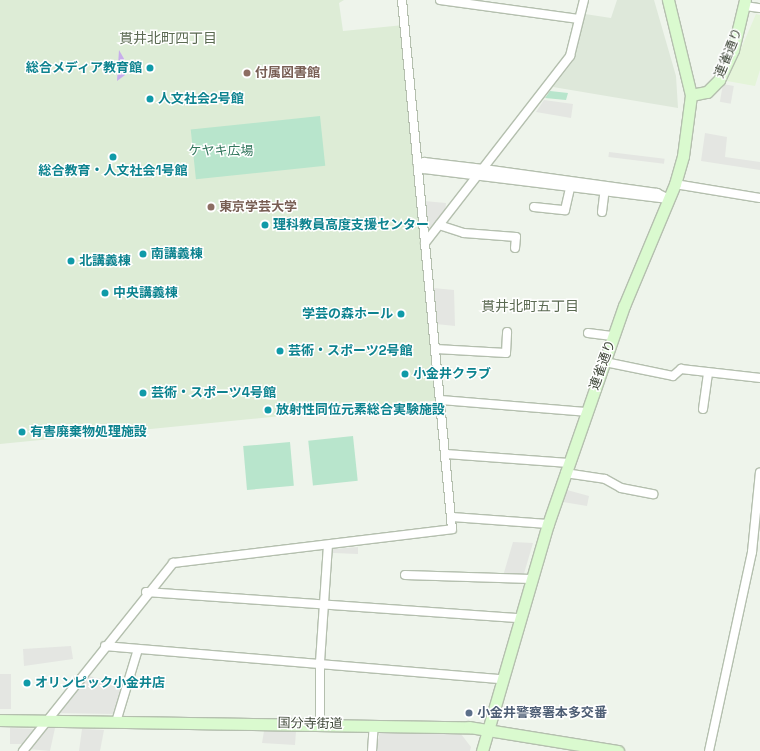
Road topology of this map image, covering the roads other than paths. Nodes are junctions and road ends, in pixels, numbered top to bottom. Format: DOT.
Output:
graph roads {
  1 [pos="402,0"];
  2 [pos="440,0"];
  3 [pos="584,0"];
  4 [pos="668,0"];
  5 [pos="745,3"];
  6 [pos="499,4"];
  7 [pos="760,8"];
  8 [pos="580,19"];
  9 [pos="691,95"];
  10 [pos="418,165"];
  11 [pos="482,172"];
  12 [pos="571,184"];
  13 [pos="675,184"];
  14 [pos="605,189"];
  15 [pos="760,198"];
  16 [pos="669,199"];
  17 [pos="534,207"];
  18 [pos="602,212"];
  19 [pos="439,225"];
  20 [pos="425,243"];
  21 [pos="515,248"];
  22 [pos="507,332"];
  23 [pos="588,333"];
  24 [pos="614,336"];
  25 [pos="436,349"];
  26 [pos="604,362"];
  27 [pos="708,372"];
  28 [pos="760,378"];
  29 [pos="441,400"];
  30 [pos="703,409"];
  31 [pos="586,412"];
  32 [pos="446,454"];
  33 [pos="567,468"];
  34 [pos="760,472"];
  35 [pos="653,494"];
  36 [pos="452,517"];
  37 [pos="548,524"];
  38 [pos="756,542"];
  39 [pos="328,546"];
  40 [pos="405,575"];
  41 [pos="532,579"];
  42 [pos="146,592"];
  43 [pos="324,606"];
  44 [pos="520,618"];
  45 [pos="104,646"];
  46 [pos="138,650"];
  47 [pos="320,662"];
  48 [pos="501,679"];
  49 [pos="0,720"];
  50 [pos="45,721"];
  51 [pos="116,722"];
  52 [pos="320,724"];
  53 [pos="374,725"];
  54 [pos="488,730"];
  55 [pos="559,747"];
  56 [pos="23,751"];
  57 [pos="372,751"];
  58 [pos="482,751"];
  59 [pos="618,751"];
  60 [pos="709,751"];
  1 -- 10 [label="street"];
  2 -- 6 [label="street"];
  3 -- 8 [label="street"];
  4 -- 9 [label="main road"];
  5 -- 7 [label="street"];
  5 -- 9 [label="main road, 連雀通り"];
  6 -- 8 [label="street"];
  8 -- 11 [label="street"];
  9 -- 13 [label="main road, 連雀通り"];
  10 -- 11 [label="street"];
  10 -- 20 [label="street"];
  11 -- 12 [label="street"];
  11 -- 19 [label="street"];
  12 -- 14 [label="street"];
  12 -- 17 [label="street"];
  13 -- 15 [label="street"];
  13 -- 16 [label="main road, 連雀通り"];
  14 -- 16 [label="street"];
  14 -- 18 [label="street"];
  16 -- 24 [label="main road, 連雀通り"];
  19 -- 20 [label="street"];
  19 -- 21 [label="street"];
  20 -- 25 [label="street"];
  22 -- 25 [label="street"];
  23 -- 24 [label="street"];
  24 -- 26 [label="main road, 連雀通り"];
  25 -- 29 [label="street"];
  26 -- 27 [label="street"];
  26 -- 31 [label="main road, 連雀通り"];
  27 -- 28 [label="street"];
  27 -- 30 [label="street"];
  29 -- 31 [label="street"];
  29 -- 32 [label="street"];
  31 -- 33 [label="main road, 連雀通り"];
  32 -- 33 [label="street"];
  32 -- 36 [label="street"];
  33 -- 35 [label="street"];
  33 -- 37 [label="main road, 連雀通り"];
  34 -- 38 [label="street"];
  36 -- 37 [label="street"];
  36 -- 39 [label="street"];
  37 -- 41 [label="main road, 連雀通り"];
  38 -- 60 [label="street"];
  39 -- 42 [label="street"];
  39 -- 43 [label="street"];
  40 -- 41 [label="street"];
  41 -- 44 [label="main road, 連雀通り"];
  42 -- 43 [label="street"];
  42 -- 45 [label="street"];
  43 -- 44 [label="street"];
  43 -- 47 [label="street"];
  44 -- 48 [label="main road, 連雀通り"];
  45 -- 46 [label="street"];
  45 -- 50 [label="street"];
  46 -- 47 [label="street"];
  46 -- 51 [label="street"];
  47 -- 48 [label="street"];
  47 -- 52 [label="street"];
  48 -- 54 [label="main road, 連雀通り"];
  49 -- 50 [label="main road, 国分寺街道"];
  50 -- 51 [label="main road, 国分寺街道"];
  50 -- 56 [label="street"];
  51 -- 52 [label="main road, 国分寺街道"];
  52 -- 53 [label="main road, 国分寺街道"];
  53 -- 54 [label="main road, 国分寺街道"];
  53 -- 57 [label="street"];
  54 -- 55 [label="main road, 国分寺街道"];
  54 -- 58 [label="main road, 連雀通り"];
  55 -- 59 [label="main road, 国分寺街道"];
}
